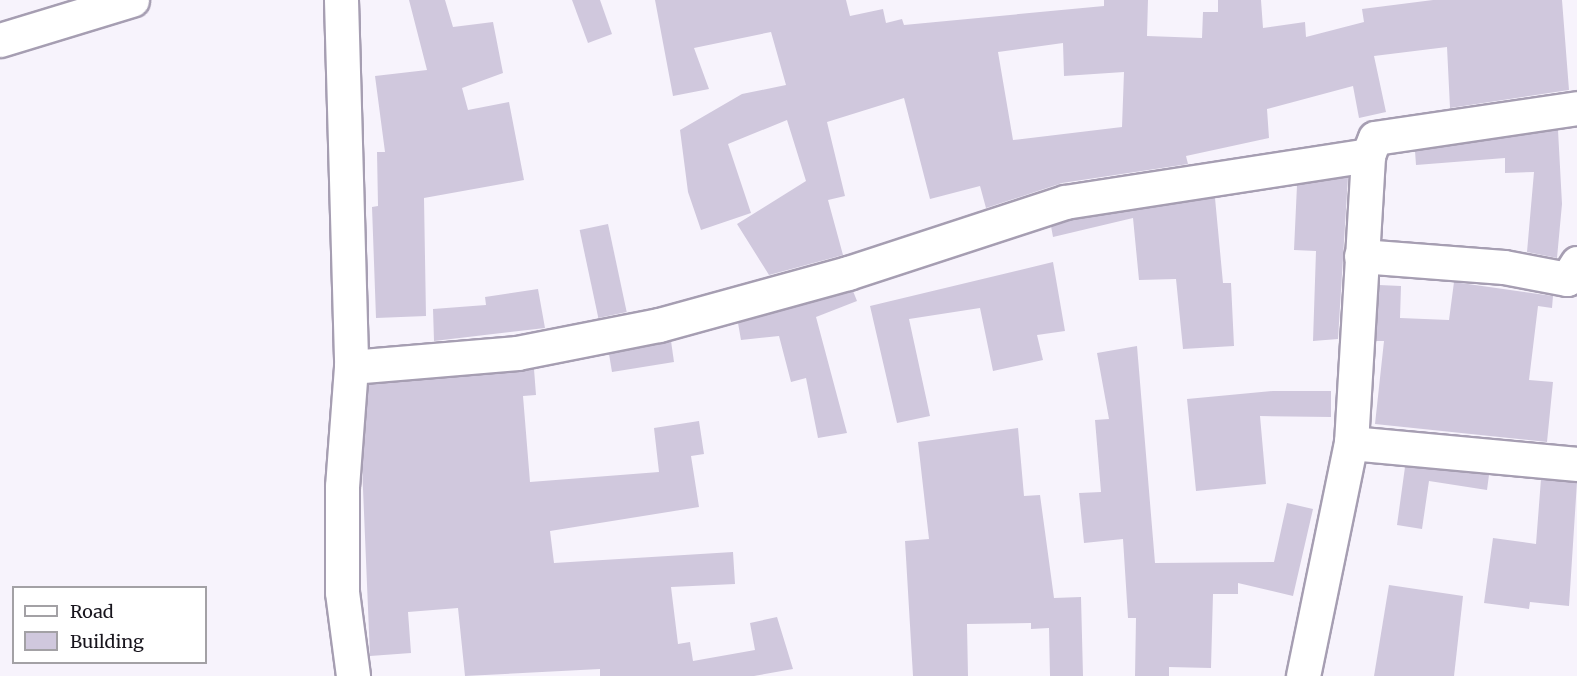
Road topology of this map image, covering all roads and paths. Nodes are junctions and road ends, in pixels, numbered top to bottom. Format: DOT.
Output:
graph roads {
  1 [pos="132,0"];
  2 [pos="341,0"];
  3 [pos="0,40"];
  4 [pos="1577,108"];
  5 [pos="1368,154"];
  6 [pos="1361,256"];
  7 [pos="1577,263"];
  8 [pos="351,367"];
  9 [pos="1351,442"];
  10 [pos="1577,464"];
  11 [pos="353,676"];
  12 [pos="1303,676"];
  1 -- 3 [label="street"];
  2 -- 8 [label="street"];
  4 -- 5 [label="street"];
  5 -- 6 [label="street"];
  5 -- 8 [label="street"];
  6 -- 7 [label="street"];
  6 -- 9 [label="street"];
  8 -- 11 [label="street"];
  9 -- 10 [label="street"];
  9 -- 12 [label="street"];
}
